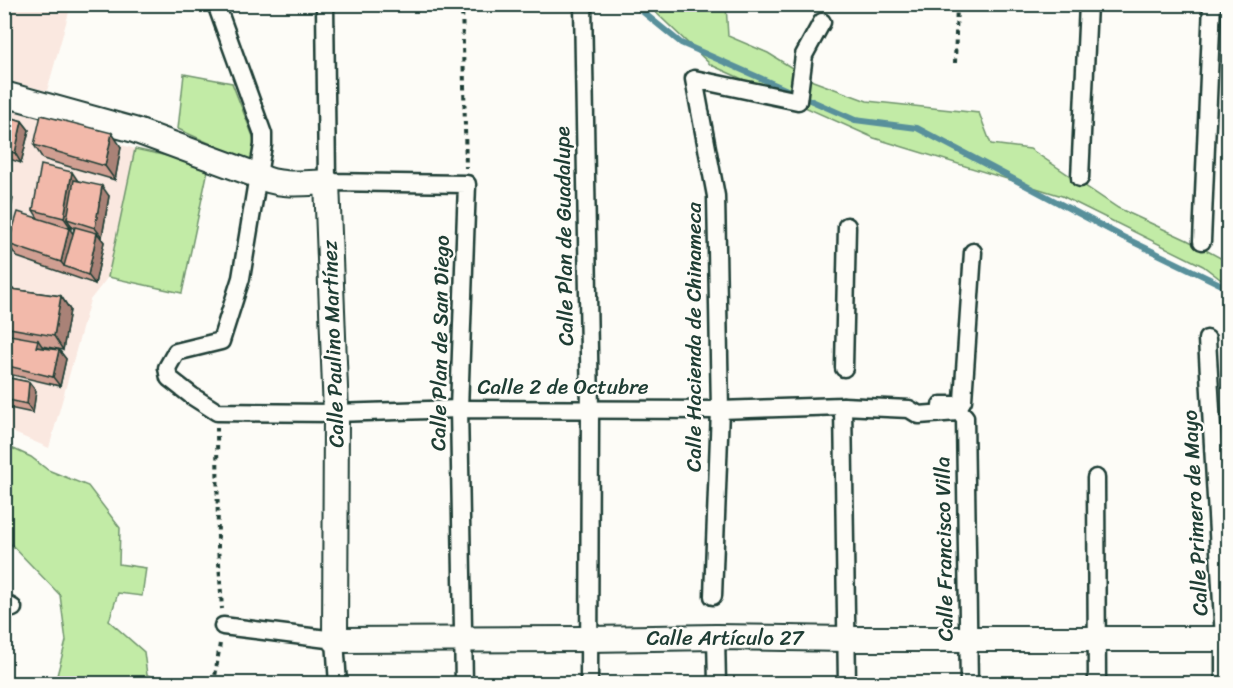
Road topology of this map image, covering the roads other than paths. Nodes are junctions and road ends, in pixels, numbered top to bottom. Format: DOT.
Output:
graph roads {
  1 [pos="216,4"];
  2 [pos="325,4"];
  3 [pos="583,4"];
  4 [pos="1088,4"];
  5 [pos="1212,4"];
  6 [pos="822,22"];
  7 [pos="4,94"];
  8 [pos="259,176"];
  9 [pos="1080,178"];
  10 [pos="327,182"];
  11 [pos="847,226"];
  12 [pos="1202,241"];
  13 [pos="973,252"];
  14 [pos="1207,339"];
  15 [pos="844,368"];
  16 [pos="843,406"];
  17 [pos="962,407"];
  18 [pos="459,409"];
  19 [pos="590,410"];
  20 [pos="720,410"];
  21 [pos="336,413"];
  22 [pos="1096,478"];
  23 [pos="713,596"];
  24 [pos="223,626"];
  25 [pos="666,637"];
  26 [pos="716,637"];
  27 [pos="771,638"];
  28 [pos="589,639"];
  29 [pos="847,639"];
  30 [pos="969,639"];
  31 [pos="1097,639"];
  32 [pos="1226,639"];
  33 [pos="335,640"];
  34 [pos="464,640"];
  35 [pos="338,684"];
  36 [pos="464,684"];
  37 [pos="589,684"];
  38 [pos="717,684"];
  39 [pos="847,684"];
  40 [pos="969,684"];
  41 [pos="1097,684"];
  42 [pos="1224,684"];
  1 -- 8 [label="street"];
  2 -- 10 [label="street, Calle Paulino Martínez"];
  3 -- 19 [label="street, Calle Plan de Guadalupe"];
  4 -- 9 [label="street"];
  5 -- 12 [label="street"];
  6 -- 20 [label="street, Calle Hacienda de Chinameca"];
  7 -- 8 [label="street"];
  8 -- 10 [label="street"];
  8 -- 21 [label="street, Calle 2 de Octubre"];
  10 -- 18 [label="street, Calle Plan de San Diego"];
  10 -- 21 [label="street, Calle Paulino Martínez"];
  11 -- 15 [label="street"];
  13 -- 17 [label="street, Calle Francisco Villa"];
  14 -- 32 [label="street, Calle Primero de Mayo"];
  16 -- 17 [label="street, Calle 2 de Octubre"];
  16 -- 20 [label="street, Calle 2 de Octubre"];
  16 -- 29 [label="street"];
  17 -- 30 [label="street, Calle Francisco Villa"];
  18 -- 19 [label="street, Calle 2 de Octubre"];
  18 -- 21 [label="street, Calle 2 de Octubre"];
  18 -- 34 [label="street, Calle Plan de San Diego"];
  19 -- 20 [label="street, Calle 2 de Octubre"];
  19 -- 28 [label="street, Calle Plan de Guadalupe"];
  20 -- 23 [label="street, Calle Hacienda de Chinameca"];
  21 -- 33 [label="street, Calle Paulino Martínez"];
  22 -- 31 [label="street"];
  24 -- 33 [label="street, Calle Artículo 27"];
  25 -- 26 [label="street, Calle Artículo 27"];
  25 -- 27 [label="street"];
  25 -- 28 [label="street, Calle Artículo 27"];
  26 -- 27 [label="street, Calle Artículo 27"];
  26 -- 38 [label="street"];
  27 -- 29 [label="street, Calle Artículo 27"];
  28 -- 34 [label="street, Calle Artículo 27"];
  28 -- 37 [label="street, Calle Plan de Guadalupe"];
  29 -- 30 [label="street, Calle Artículo 27"];
  29 -- 39 [label="street"];
  30 -- 31 [label="street, Calle Artículo 27"];
  30 -- 40 [label="street, Calle Francisco Villa"];
  31 -- 32 [label="street, Calle Artículo 27"];
  31 -- 41 [label="street"];
  32 -- 42 [label="street, Calle Primero de Mayo"];
  33 -- 34 [label="street, Calle Artículo 27"];
  33 -- 35 [label="street, Calle Paulino Martínez"];
  34 -- 36 [label="street, Calle Plan de San Diego"];
}
